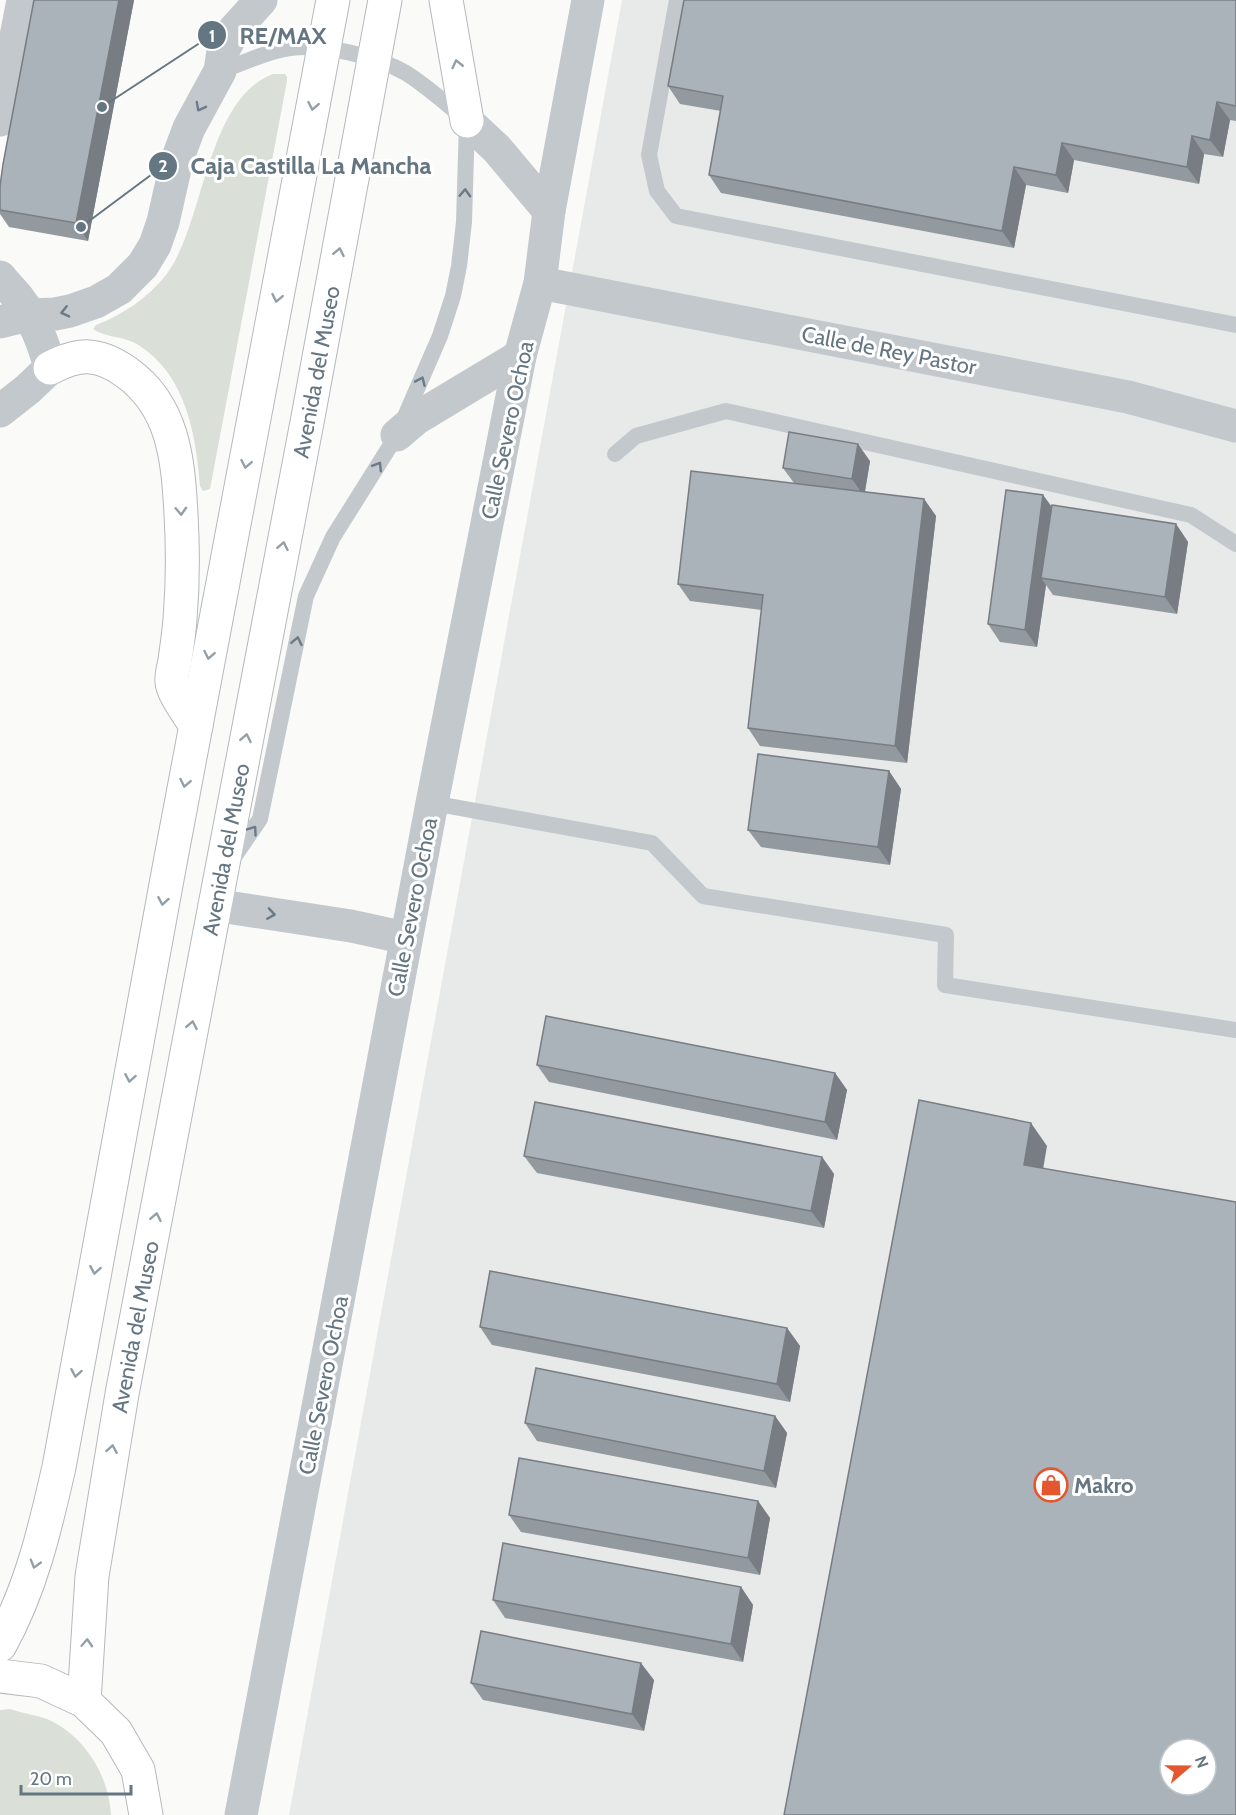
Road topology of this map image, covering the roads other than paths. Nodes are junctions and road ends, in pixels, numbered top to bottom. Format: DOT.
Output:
graph roads {
  1 [pos="23,0"];
  2 [pos="261,0"];
  3 [pos="333,0"];
  4 [pos="385,0"];
  5 [pos="446,0"];
  6 [pos="588,0"];
  7 [pos="677,0"];
  8 [pos="324,49"];
  9 [pos="374,61"];
  10 [pos="220,71"];
  11 [pos="0,120"];
  12 [pos="467,122"];
  13 [pos="549,211"];
  14 [pos="0,277"];
  15 [pos="540,283"];
  16 [pos="14,318"];
  17 [pos="1236,325"];
  18 [pos="520,356"];
  19 [pos="50,368"];
  20 [pos="4,402"];
  21 [pos="1236,426"];
  22 [pos="397,435"];
  23 [pos="615,454"];
  24 [pos="1236,544"];
  25 [pos="196,726"];
  26 [pos="432,803"];
  27 [pos="216,892"];
  28 [pos="406,938"];
  29 [pos="1236,1030"];
  30 [pos="0,1645"];
  31 [pos="0,1676"];
  32 [pos="84,1701"];
  33 [pos="146,1815"];
  34 [pos="241,1815"];
  1 -- 11 [label="street"];
  2 -- 10 [label="street"];
  3 -- 8 [label="highway"];
  4 -- 9 [label="highway, Avenida del Museo"];
  12 -- 5 [label="highway, one-way"];
  6 -- 13 [label="street, Calle Severo Ochoa"];
  7 -- 17 [label="lane"];
  8 -- 9 [label="lane"];
  8 -- 10 [label="lane"];
  8 -- 25 [label="highway, one-way"];
  9 -- 12 [label="lane"];
  27 -- 9 [label="highway, Avenida del Museo, one-way"];
  10 -- 16 [label="street, one-way"];
  12 -- 13 [label="street"];
  22 -- 12 [label="lane, one-way"];
  13 -- 15 [label="street, Calle Severo Ochoa"];
  14 -- 16 [label="street"];
  15 -- 18 [label="street, Calle Severo Ochoa"];
  15 -- 21 [label="street, Calle de Rey Pastor"];
  16 -- 19 [label="street"];
  18 -- 22 [label="street"];
  18 -- 26 [label="street, Calle Severo Ochoa"];
  19 -- 20 [label="street"];
  19 -- 25 [label="highway, one-way"];
  27 -- 22 [label="lane, one-way"];
  23 -- 24 [label="lane"];
  25 -- 30 [label="highway, one-way"];
  26 -- 28 [label="street, Calle Severo Ochoa"];
  26 -- 29 [label="lane"];
  27 -- 28 [label="street, one-way"];
  32 -- 27 [label="highway, Avenida del Museo, one-way"];
  28 -- 34 [label="street, Calle Severo Ochoa"];
  31 -- 32 [label="highway"];
  32 -- 33 [label="highway"];
}
